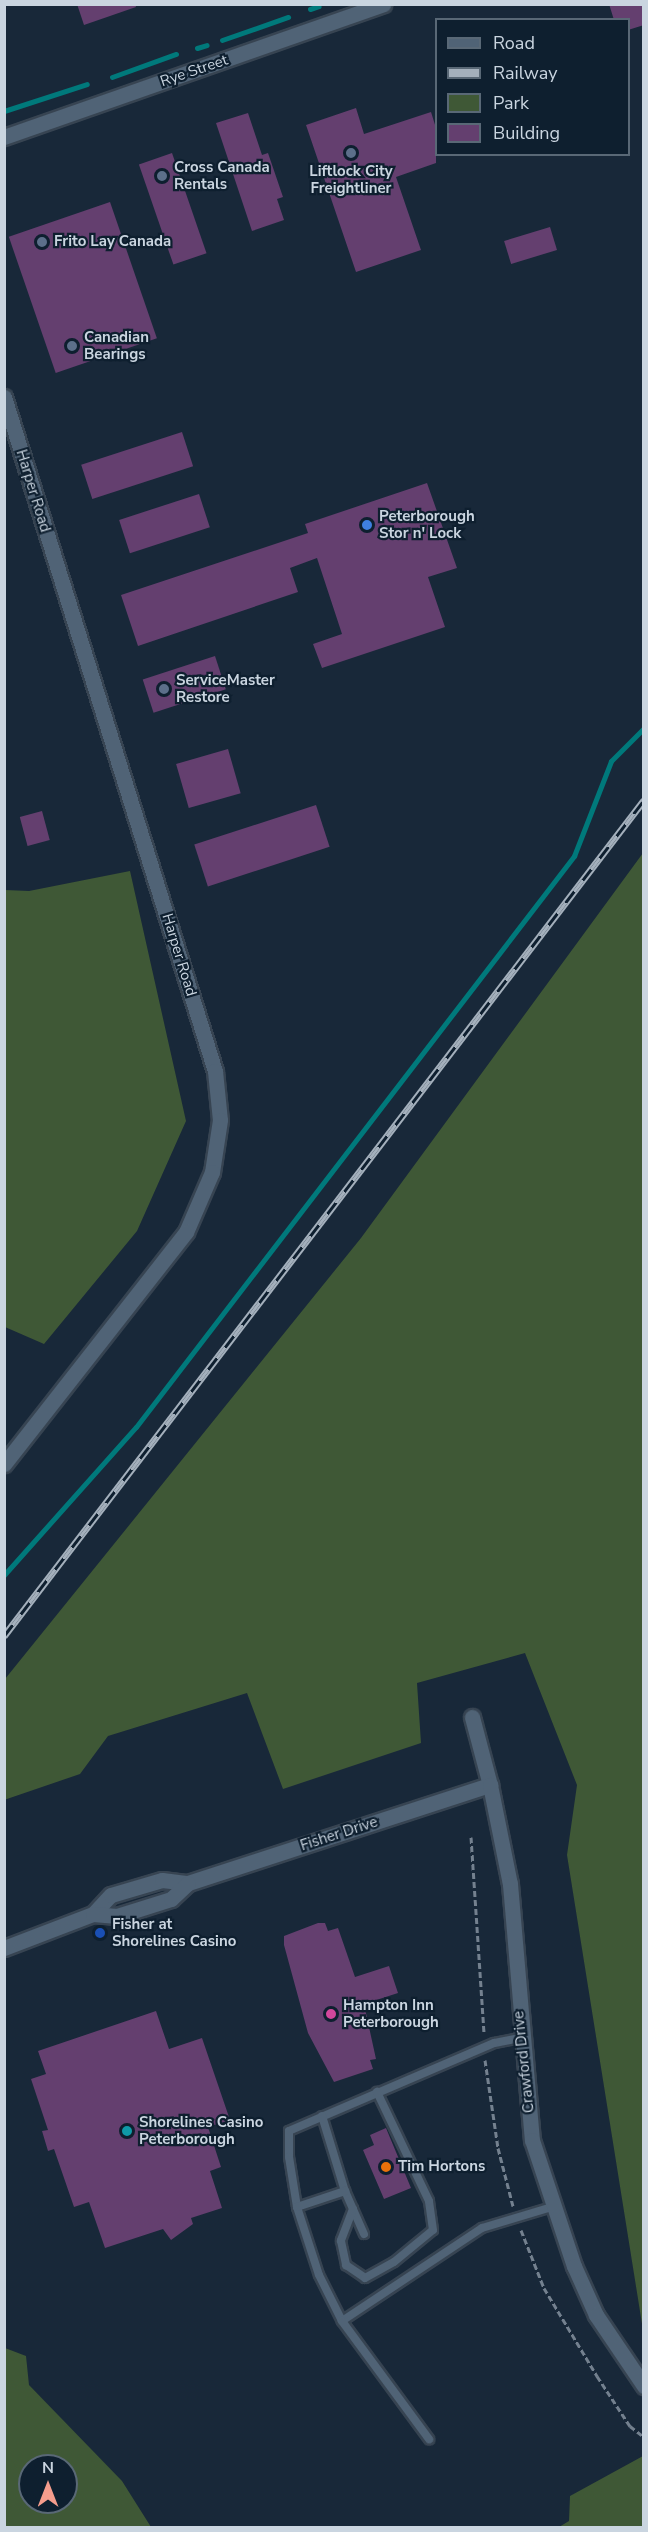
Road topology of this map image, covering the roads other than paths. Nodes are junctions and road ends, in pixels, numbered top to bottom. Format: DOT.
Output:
graph roads {
  1 [pos="383,4"];
  2 [pos="4,137"];
  3 [pos="4,397"];
  4 [pos="4,1464"];
  5 [pos="472,1717"];
  6 [pos="490,1785"];
  7 [pos="188,1883"];
  8 [pos="93,1914"];
  9 [pos="4,1948"];
  10 [pos="520,2038"];
  11 [pos="377,2092"];
  12 [pos="322,2116"];
  13 [pos="345,2191"];
  14 [pos="297,2207"];
  15 [pos="552,2207"];
  16 [pos="353,2209"];
  17 [pos="364,2234"];
  18 [pos="342,2321"];
  19 [pos="644,2386"];
  20 [pos="429,2439"];
  1 -- 2 [label="street, Rye Street"];
  3 -- 4 [label="street, Harper Road"];
  5 -- 6 [label="street, Crawford Drive"];
  6 -- 7 [label="street, Fisher Drive"];
  6 -- 10 [label="street, Crawford Drive"];
  7 -- 8 [label="street, Fisher Drive"];
  7 -- 8 [label="street, Fisher Drive"];
  8 -- 9 [label="street, Fisher Drive"];
  10 -- 11 [label="lane"];
  10 -- 15 [label="street, Crawford Drive"];
  11 -- 12 [label="lane"];
  11 -- 16 [label="lane"];
  12 -- 13 [label="lane"];
  12 -- 14 [label="lane"];
  13 -- 14 [label="lane"];
  13 -- 16 [label="lane"];
  14 -- 18 [label="lane"];
  15 -- 18 [label="lane"];
  15 -- 19 [label="street, Crawford Drive"];
  16 -- 17 [label="lane"];
  18 -- 20 [label="lane"];
}
